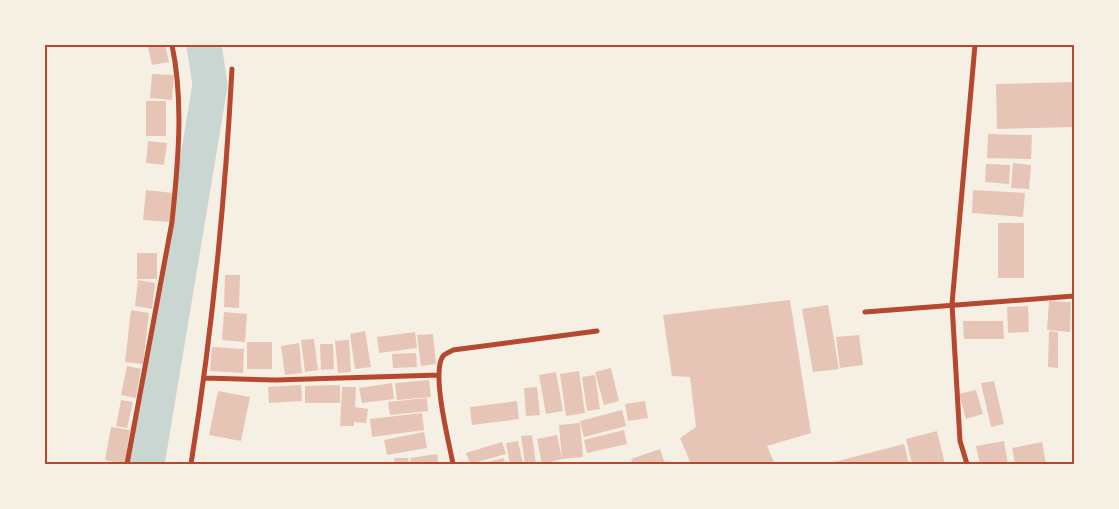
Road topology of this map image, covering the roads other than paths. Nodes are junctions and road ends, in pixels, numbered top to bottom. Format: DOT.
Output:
graph roads {
  1 [pos="172,45"];
  2 [pos="975,45"];
  3 [pos="232,69"];
  4 [pos="1074,296"];
  5 [pos="952,304"];
  6 [pos="865,312"];
  7 [pos="597,331"];
  8 [pos="439,375"];
  9 [pos="205,378"];
  10 [pos="127,464"];
  11 [pos="191,464"];
  12 [pos="454,464"];
  13 [pos="967,464"];
  1 -- 10 [label="street"];
  2 -- 5 [label="street"];
  3 -- 9 [label="street"];
  4 -- 5 [label="street"];
  5 -- 6 [label="street"];
  5 -- 13 [label="street"];
  7 -- 8 [label="street"];
  8 -- 9 [label="street"];
  8 -- 12 [label="street"];
  9 -- 11 [label="street"];
}
